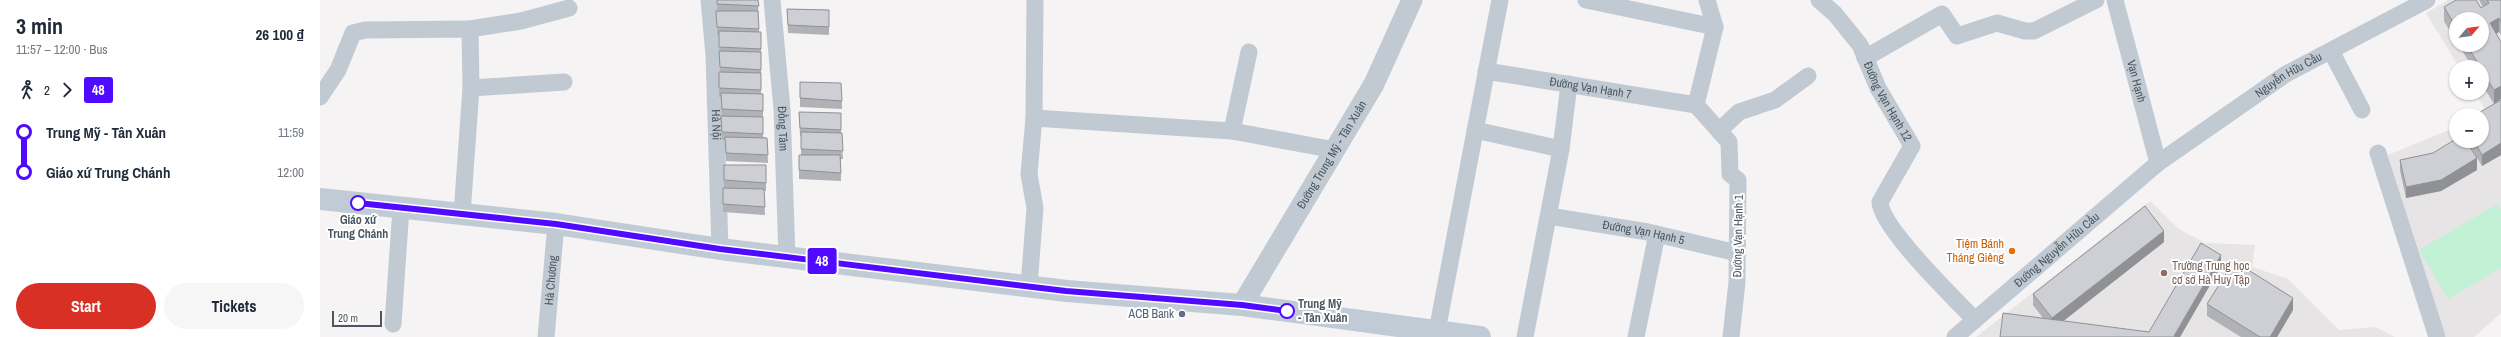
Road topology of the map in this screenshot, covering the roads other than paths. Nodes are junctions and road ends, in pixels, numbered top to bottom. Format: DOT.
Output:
graph roads {
  1 [pos="709,0"];
  2 [pos="772,0"];
  3 [pos="1035,0"];
  4 [pos="1412,0"];
  5 [pos="1500,0"];
  6 [pos="1587,0"];
  7 [pos="1819,0"];
  8 [pos="2096,0"];
  9 [pos="2115,0"];
  10 [pos="2426,0"];
  11 [pos="1712,2"];
  12 [pos="569,8"];
  13 [pos="1715,27"];
  14 [pos="470,29"];
  15 [pos="2331,51"];
  16 [pos="1249,52"];
  17 [pos="1865,58"];
  18 [pos="1486,71"];
  19 [pos="1808,76"];
  20 [pos="564,82"];
  21 [pos="1569,84"];
  22 [pos="471,88"];
  23 [pos="320,97"];
  24 [pos="1696,105"];
  25 [pos="2362,110"];
  26 [pos="1034,118"];
  27 [pos="1475,130"];
  28 [pos="1232,131"];
  29 [pos="1719,131"];
  30 [pos="1561,149"];
  31 [pos="1335,150"];
  32 [pos="2378,152"];
  33 [pos="2158,163"];
  34 [pos="320,199"];
  35 [pos="401,208"];
  36 [pos="462,214"];
  37 [pos="1549,216"];
  38 [pos="556,224"];
  39 [pos="1657,234"];
  40 [pos="720,249"];
  41 [pos="1737,253"];
  42 [pos="787,257"];
  43 [pos="1029,286"];
  44 [pos="1242,305"];
  45 [pos="1975,320"];
  46 [pos="393,324"];
  47 [pos="1437,331"];
  48 [pos="546,337"];
  49 [pos="1480,337"];
  50 [pos="1525,337"];
  51 [pos="1636,337"];
  52 [pos="1731,337"];
  53 [pos="1955,337"];
  54 [pos="2437,337"];
  1 -- 40 [label="street, Hà Nội"];
  2 -- 42 [label="street, Đồng Tâm"];
  3 -- 26 [label="street"];
  4 -- 31 [label="street, Đường Trung Mỹ - Tân Xuân"];
  5 -- 18 [label="street"];
  6 -- 13 [label="street"];
  7 -- 17 [label="street, Đường Vạn Hạnh 12"];
  8 -- 17 [label="street"];
  9 -- 33 [label="street, Vạn Hạnh"];
  10 -- 15 [label="street, Nguyễn Hữu Cầu"];
  11 -- 13 [label="street"];
  12 -- 14 [label="street"];
  13 -- 24 [label="street"];
  14 -- 22 [label="street"];
  14 -- 23 [label="street"];
  15 -- 25 [label="street"];
  15 -- 33 [label="street, Nguyễn Hữu Cầu"];
  16 -- 28 [label="street"];
  17 -- 45 [label="street, Đường Vạn Hạnh 12"];
  18 -- 21 [label="street, Đường Vạn Hạnh 7"];
  18 -- 27 [label="street"];
  19 -- 29 [label="street"];
  20 -- 22 [label="street"];
  21 -- 24 [label="street, Đường Vạn Hạnh 7"];
  21 -- 30 [label="street"];
  22 -- 36 [label="street"];
  24 -- 29 [label="street, Đường Vạn Hạnh 1"];
  26 -- 28 [label="street"];
  26 -- 43 [label="street"];
  27 -- 30 [label="street"];
  27 -- 47 [label="street"];
  28 -- 31 [label="street"];
  29 -- 41 [label="street, Đường Vạn Hạnh 1"];
  30 -- 37 [label="street"];
  31 -- 44 [label="street, Đường Trung Mỹ - Tân Xuân"];
  32 -- 54 [label="street"];
  33 -- 45 [label="street, Đường Nguyễn Hữu Cầu"];
  34 -- 35 [label="main road"];
  35 -- 36 [label="main road"];
  35 -- 46 [label="street"];
  36 -- 38 [label="main road"];
  37 -- 39 [label="street, Đường Vạn Hạnh 5"];
  37 -- 50 [label="street"];
  38 -- 40 [label="main road"];
  38 -- 48 [label="street, Hà Chương"];
  39 -- 41 [label="street, Đường Vạn Hạnh 5"];
  39 -- 51 [label="street"];
  40 -- 42 [label="main road"];
  41 -- 52 [label="street, Đường Vạn Hạnh 1"];
  42 -- 43 [label="main road"];
  43 -- 44 [label="main road"];
  44 -- 47 [label="main road"];
  45 -- 53 [label="street, Đường Nguyễn Hữu Cầu"];
  47 -- 49 [label="main road"];
}
